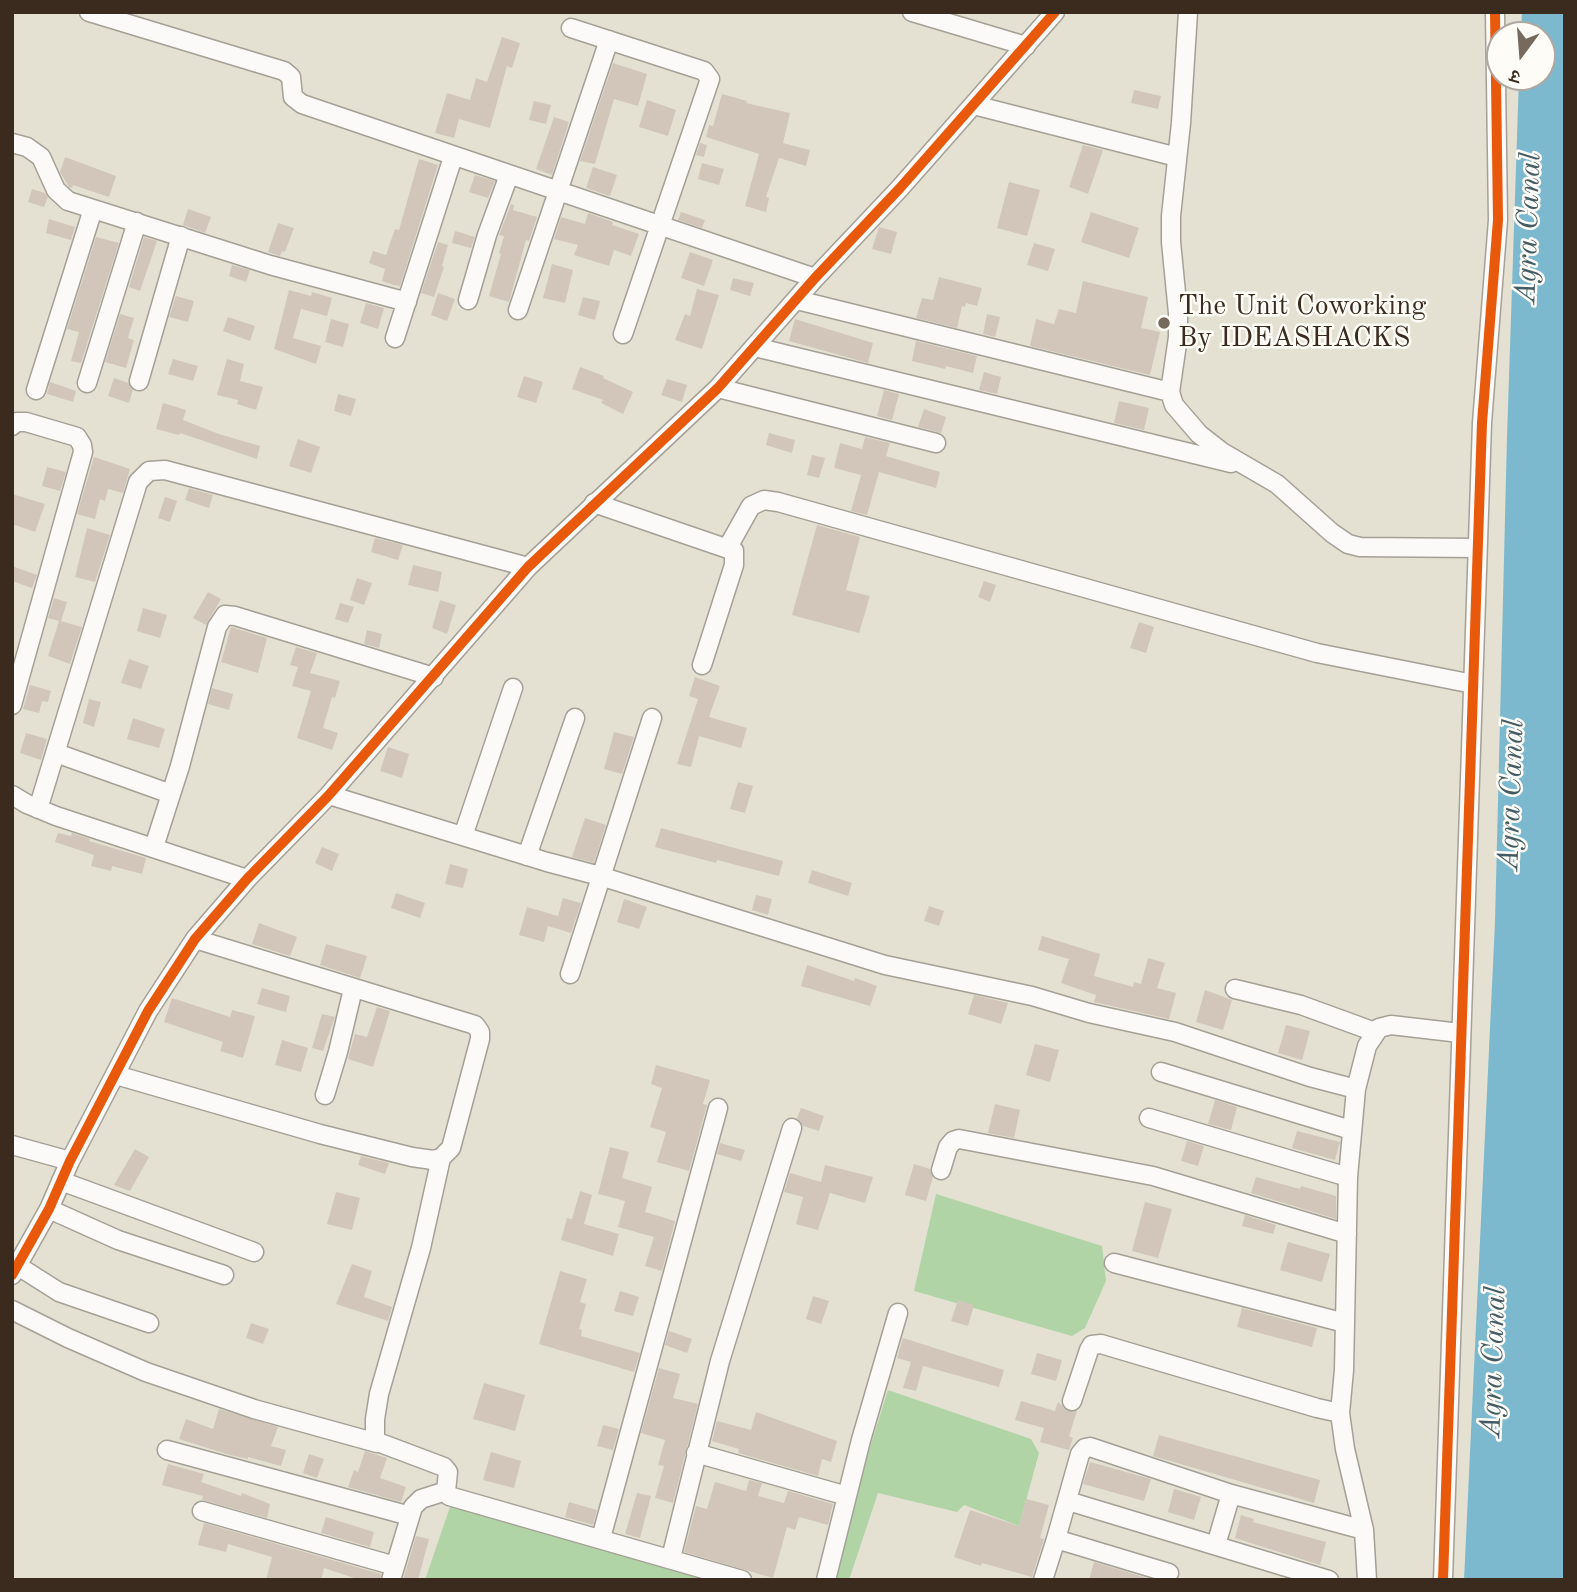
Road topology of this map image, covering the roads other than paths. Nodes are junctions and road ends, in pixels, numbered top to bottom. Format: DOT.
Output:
graph roads {
  1 [pos="89,12"];
  2 [pos="912,12"];
  3 [pos="1055,12"];
  4 [pos="1188,12"];
  5 [pos="1495,12"];
  6 [pos="571,28"];
  7 [pos="609,40"];
  8 [pos="1026,46"];
  9 [pos="974,105"];
  10 [pos="12,142"];
  11 [pos="453,157"];
  12 [pos="1177,157"];
  13 [pos="509,175"];
  14 [pos="558,191"];
  15 [pos="93,209"];
  16 [pos="137,222"];
  17 [pos="661,226"];
  18 [pos="181,236"];
  19 [pos="815,278"];
  20 [pos="468,300"];
  21 [pos="797,300"];
  22 [pos="407,302"];
  23 [pos="517,310"];
  24 [pos="623,334"];
  25 [pos="395,338"];
  26 [pos="755,347"];
  27 [pos="139,381"];
  28 [pos="87,383"];
  29 [pos="718,388"];
  30 [pos="36,390"];
  31 [pos="1170,392"];
  32 [pos="12,426"];
  33 [pos="936,443"];
  34 [pos="1250,468"];
  35 [pos="594,503"];
  36 [pos="728,547"];
  37 [pos="1478,548"];
  38 [pos="528,567"];
  39 [pos="702,665"];
  40 [pos="434,677"];
  41 [pos="1473,684"];
  42 [pos="513,688"];
  43 [pos="12,705"];
  44 [pos="575,718"];
  45 [pos="652,718"];
  46 [pos="56,753"];
  47 [pos="171,794"];
  48 [pos="12,795"];
  49 [pos="330,795"];
  50 [pos="38,810"];
  51 [pos="463,836"];
  52 [pos="154,847"];
  53 [pos="527,856"];
  54 [pos="600,876"];
  55 [pos="247,879"];
  56 [pos="195,939"];
  57 [pos="570,974"];
  58 [pos="352,989"];
  59 [pos="1236,989"];
  60 [pos="1375,1032"];
  61 [pos="1460,1033"];
  62 [pos="1161,1072"];
  63 [pos="116,1075"];
  64 [pos="1356,1089"];
  65 [pos="325,1095"];
  66 [pos="718,1108"];
  67 [pos="1149,1118"];
  68 [pos="792,1128"];
  69 [pos="1351,1130"];
  70 [pos="12,1145"];
  71 [pos="441,1158"];
  72 [pos="71,1161"];
  73 [pos="941,1170"];
  74 [pos="1348,1177"];
  75 [pos="61,1181"];
  76 [pos="49,1209"];
  77 [pos="1347,1234"];
  78 [pos="254,1252"];
  79 [pos="1114,1263"];
  80 [pos="15,1270"];
  81 [pos="224,1275"];
  82 [pos="12,1310"];
  83 [pos="898,1312"];
  84 [pos="149,1323"];
  85 [pos="1345,1323"];
  86 [pos="1072,1401"];
  87 [pos="1340,1413"];
  88 [pos="377,1443"];
  89 [pos="167,1450"];
  90 [pos="696,1454"];
  91 [pos="446,1491"];
  92 [pos="1231,1494"];
  93 [pos="847,1496"];
  94 [pos="1068,1501"];
  95 [pos="202,1511"];
  96 [pos="410,1516"];
  97 [pos="1364,1530"];
  98 [pos="601,1538"];
  99 [pos="1056,1539"];
  100 [pos="1216,1545"];
  101 [pos="671,1558"];
  102 [pos="393,1573"];
  103 [pos="1169,1573"];
  104 [pos="742,1580"];
  105 [pos="826,1580"];
  106 [pos="1043,1580"];
  107 [pos="1329,1580"];
  108 [pos="1367,1580"];
  109 [pos="1443,1580"];
  1 -- 11 [label="street"];
  2 -- 8 [label="street"];
  3 -- 8 [label="street"];
  4 -- 12 [label="street"];
  5 -- 37 [label="street"];
  6 -- 7 [label="street"];
  7 -- 14 [label="street"];
  7 -- 17 [label="street"];
  8 -- 9 [label="street"];
  9 -- 12 [label="street"];
  9 -- 19 [label="street"];
  10 -- 15 [label="street"];
  11 -- 13 [label="street"];
  11 -- 22 [label="street"];
  12 -- 31 [label="street"];
  13 -- 14 [label="street"];
  13 -- 20 [label="street"];
  14 -- 17 [label="street"];
  14 -- 23 [label="street"];
  15 -- 16 [label="street"];
  15 -- 30 [label="street"];
  16 -- 18 [label="street"];
  16 -- 28 [label="street"];
  17 -- 19 [label="street"];
  17 -- 24 [label="street"];
  18 -- 22 [label="street"];
  18 -- 27 [label="street"];
  19 -- 21 [label="street"];
  21 -- 26 [label="street"];
  21 -- 31 [label="street"];
  22 -- 25 [label="street"];
  26 -- 29 [label="street"];
  26 -- 34 [label="street"];
  29 -- 33 [label="street"];
  29 -- 35 [label="street"];
  31 -- 34 [label="street"];
  32 -- 43 [label="street"];
  34 -- 37 [label="street"];
  35 -- 36 [label="street"];
  35 -- 38 [label="street"];
  36 -- 39 [label="street"];
  36 -- 41 [label="street"];
  37 -- 41 [label="street"];
  38 -- 40 [label="street"];
  38 -- 46 [label="street"];
  40 -- 47 [label="street"];
  40 -- 49 [label="street"];
  41 -- 61 [label="street"];
  42 -- 51 [label="street"];
  44 -- 53 [label="street"];
  45 -- 54 [label="street"];
  46 -- 47 [label="street"];
  46 -- 50 [label="street"];
  47 -- 52 [label="street"];
  48 -- 50 [label="street"];
  49 -- 51 [label="street"];
  49 -- 55 [label="street"];
  50 -- 52 [label="street"];
  51 -- 53 [label="street"];
  52 -- 55 [label="street"];
  53 -- 54 [label="street"];
  54 -- 57 [label="street"];
  54 -- 64 [label="street"];
  55 -- 56 [label="street"];
  56 -- 58 [label="street"];
  56 -- 63 [label="street"];
  58 -- 65 [label="street"];
  58 -- 71 [label="street"];
  59 -- 60 [label="street"];
  60 -- 61 [label="street"];
  60 -- 64 [label="street"];
  61 -- 109 [label="street"];
  62 -- 69 [label="street"];
  63 -- 71 [label="street"];
  63 -- 72 [label="street"];
  64 -- 69 [label="street"];
  66 -- 98 [label="street"];
  67 -- 74 [label="street"];
  68 -- 90 [label="street"];
  69 -- 74 [label="street"];
  70 -- 72 [label="street"];
  71 -- 88 [label="street"];
  72 -- 75 [label="street"];
  73 -- 77 [label="street"];
  74 -- 77 [label="street"];
  75 -- 76 [label="street"];
  75 -- 78 [label="street"];
  76 -- 80 [label="street"];
  76 -- 81 [label="street"];
  77 -- 85 [label="street"];
  79 -- 85 [label="street"];
  80 -- 84 [label="street"];
  82 -- 88 [label="street"];
  83 -- 93 [label="street"];
  85 -- 87 [label="street"];
  86 -- 87 [label="street"];
  87 -- 97 [label="street"];
  88 -- 91 [label="street"];
  89 -- 96 [label="street"];
  90 -- 93 [label="street"];
  90 -- 101 [label="street"];
  91 -- 96 [label="street"];
  91 -- 98 [label="street"];
  92 -- 94 [label="street"];
  92 -- 97 [label="street"];
  92 -- 100 [label="street"];
  93 -- 105 [label="street"];
  94 -- 99 [label="street"];
  94 -- 100 [label="street"];
  95 -- 102 [label="street"];
  96 -- 102 [label="street"];
  97 -- 108 [label="street"];
  98 -- 101 [label="street"];
  99 -- 103 [label="street"];
  99 -- 106 [label="street"];
  100 -- 107 [label="street"];
  101 -- 104 [label="street"];
}
